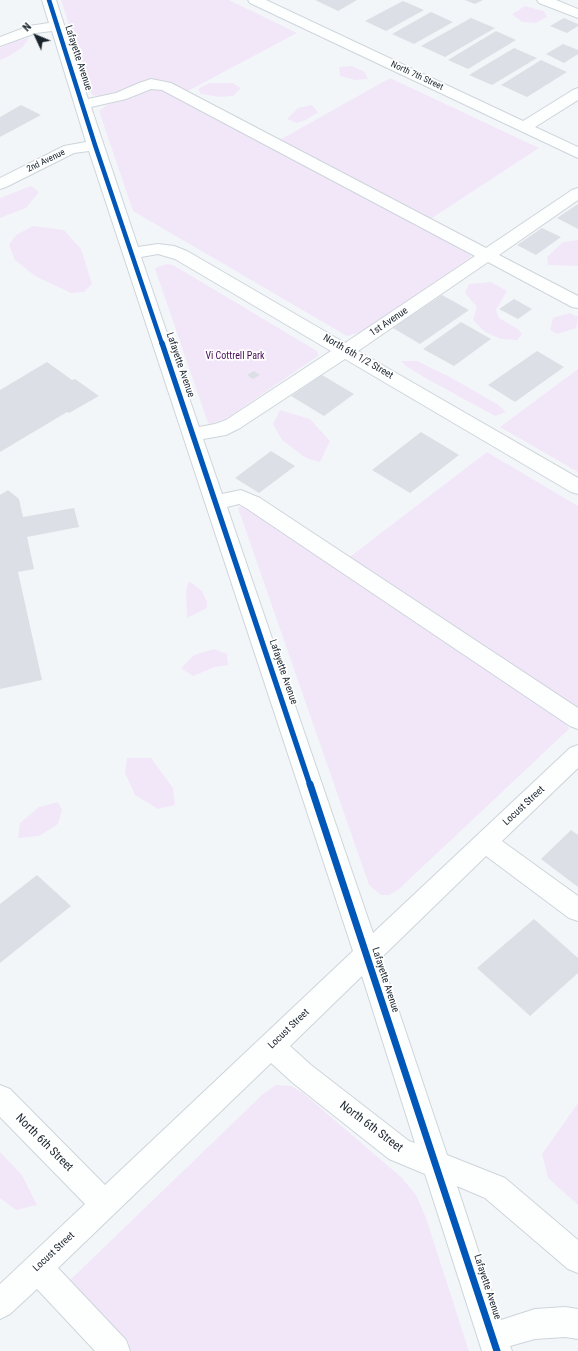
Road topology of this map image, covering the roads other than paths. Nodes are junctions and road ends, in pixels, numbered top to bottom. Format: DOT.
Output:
graph roads {
  1 [pos="49,0"];
  2 [pos="255,0"];
  3 [pos="544,0"];
  4 [pos="578,14"];
  5 [pos="57,26"];
  6 [pos="0,42"];
  7 [pos="578,93"];
  8 [pos="82,104"];
  9 [pos="524,127"];
  10 [pos="95,145"];
  11 [pos="578,153"];
  12 [pos="0,184"];
  13 [pos="578,193"];
  14 [pos="131,253"];
  15 [pos="488,255"];
  16 [pos="578,303"];
  17 [pos="346,350"];
  18 [pos="192,434"];
  19 [pos="578,487"];
  20 [pos="215,502"];
  21 [pos="578,720"];
  22 [pos="578,754"];
  23 [pos="485,842"];
  24 [pos="578,910"];
  25 [pos="367,954"];
  26 [pos="271,1046"];
  27 [pos="0,1098"];
  28 [pos="437,1164"];
  29 [pos="105,1204"];
  30 [pos="578,1259"];
  31 [pos="38,1268"];
  32 [pos="0,1304"];
  33 [pos="578,1324"];
  34 [pos="495,1344"];
  35 [pos="115,1351"];
  1 -- 5 [label="street, Lafayette Avenue"];
  2 -- 9 [label="street, North 7th Street"];
  3 -- 4 [label="street"];
  5 -- 6 [label="street"];
  5 -- 8 [label="street, Lafayette Avenue"];
  7 -- 9 [label="street"];
  8 -- 10 [label="street, Lafayette Avenue"];
  8 -- 15 [label="street"];
  9 -- 11 [label="street, North 7th Street"];
  10 -- 12 [label="street, 2nd Avenue"];
  10 -- 14 [label="street, Lafayette Avenue"];
  13 -- 15 [label="street, 1st Avenue"];
  14 -- 17 [label="street, North 6th 1/2 Street"];
  14 -- 18 [label="street, Lafayette Avenue"];
  15 -- 16 [label="street"];
  15 -- 17 [label="street, 1st Avenue"];
  17 -- 18 [label="street, 1st Avenue"];
  17 -- 19 [label="street, North 6th 1/2 Street"];
  18 -- 20 [label="street, Lafayette Avenue"];
  20 -- 21 [label="street"];
  20 -- 25 [label="street, Lafayette Avenue"];
  22 -- 23 [label="street, Locust Street"];
  23 -- 24 [label="street"];
  23 -- 25 [label="street, Locust Street"];
  25 -- 26 [label="street, Locust Street"];
  25 -- 28 [label="street, Lafayette Avenue"];
  26 -- 28 [label="street, North 6th Street"];
  26 -- 29 [label="street, Locust Street"];
  27 -- 29 [label="street, North 6th Street"];
  28 -- 30 [label="street, North 6th Street"];
  28 -- 34 [label="street, Lafayette Avenue"];
  29 -- 31 [label="street, Locust Street"];
  31 -- 32 [label="street, Locust Street"];
  31 -- 35 [label="street"];
  33 -- 34 [label="street"];
}
